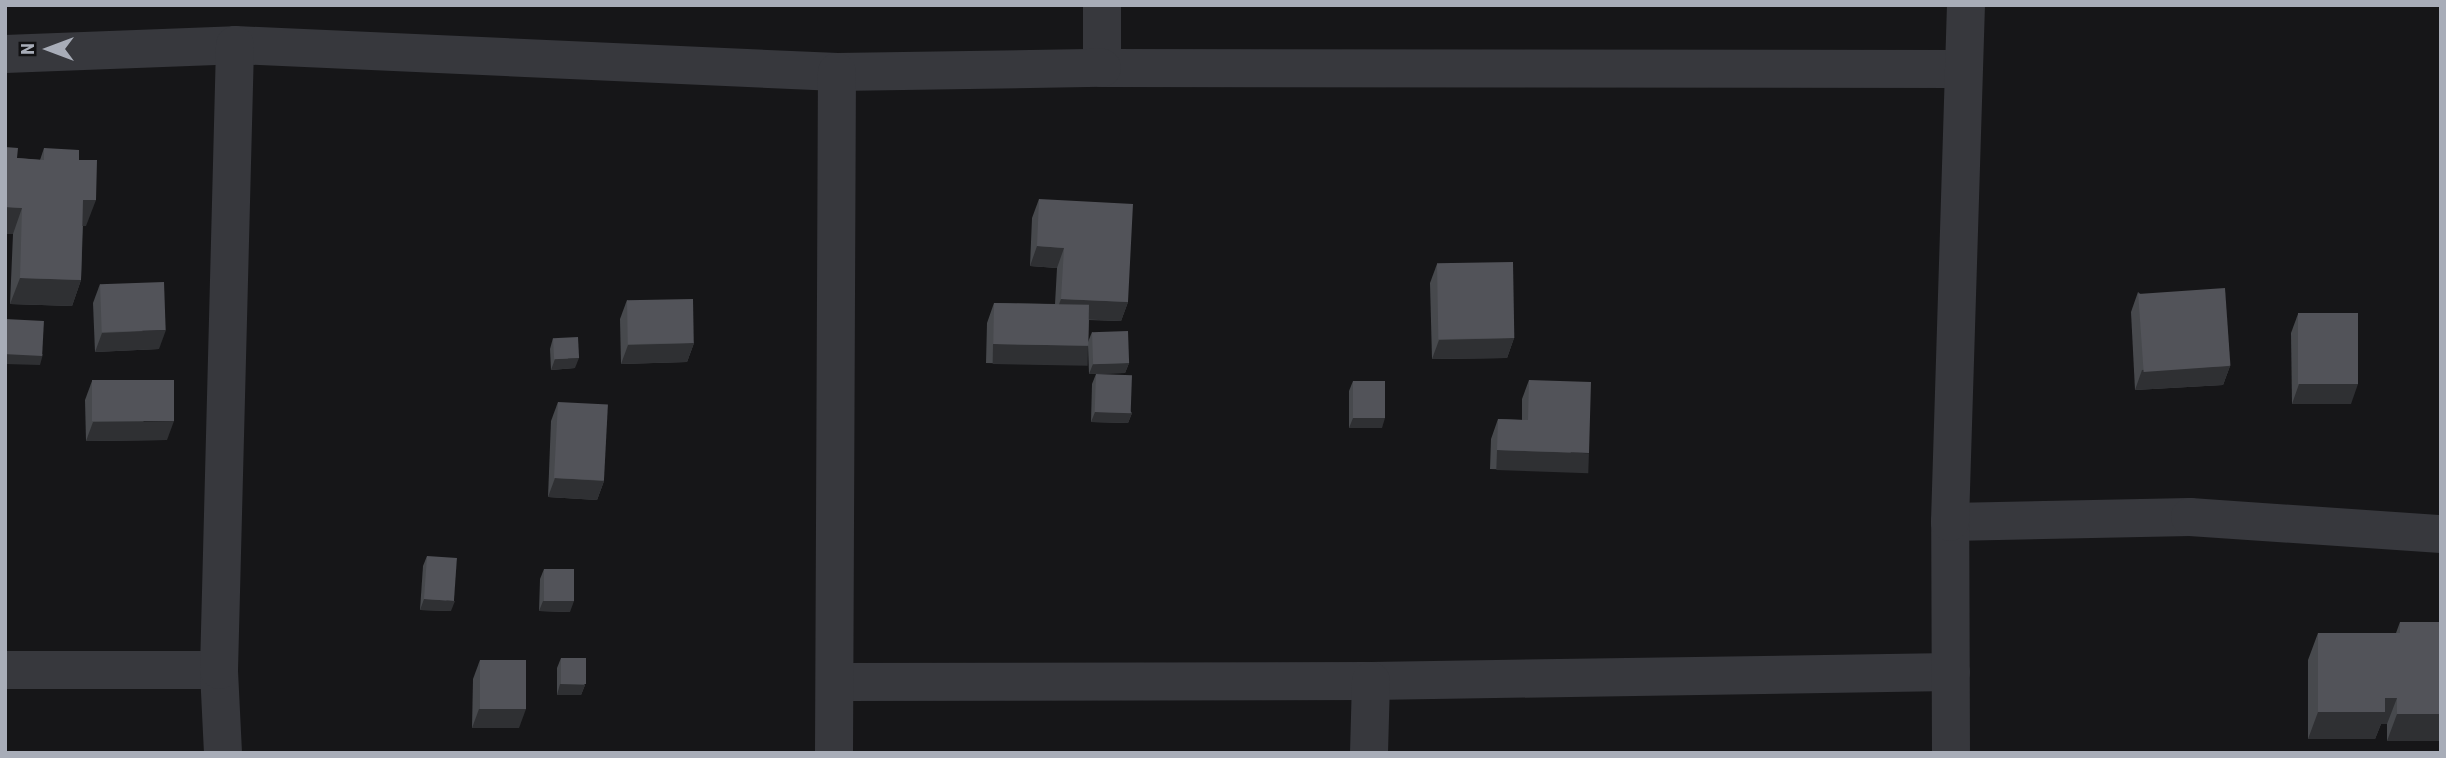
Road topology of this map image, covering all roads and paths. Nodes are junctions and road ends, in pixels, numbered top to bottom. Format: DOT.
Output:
graph roads {
  1 [pos="1102,5"];
  2 [pos="1966,5"];
  3 [pos="235,46"];
  4 [pos="5,54"];
  5 [pos="1102,68"];
  6 [pos="1962,69"];
  7 [pos="837,72"];
  8 [pos="1950,522"];
  9 [pos="2441,534"];
  10 [pos="5,670"];
  11 [pos="219,670"];
  12 [pos="1951,672"];
  13 [pos="1371,681"];
  14 [pos="835,682"];
  15 [pos="223,753"];
  16 [pos="834,753"];
  17 [pos="1369,753"];
  18 [pos="1951,753"];
  1 -- 5 [label="street"];
  2 -- 6 [label="street"];
  3 -- 4 [label="street"];
  3 -- 7 [label="street"];
  3 -- 11 [label="street"];
  5 -- 6 [label="street"];
  5 -- 7 [label="street"];
  6 -- 8 [label="street"];
  7 -- 14 [label="street"];
  8 -- 9 [label="street"];
  8 -- 12 [label="street"];
  10 -- 11 [label="street"];
  11 -- 15 [label="street"];
  12 -- 13 [label="street"];
  12 -- 18 [label="street"];
  13 -- 14 [label="street"];
  13 -- 17 [label="street"];
  14 -- 16 [label="street"];
}
